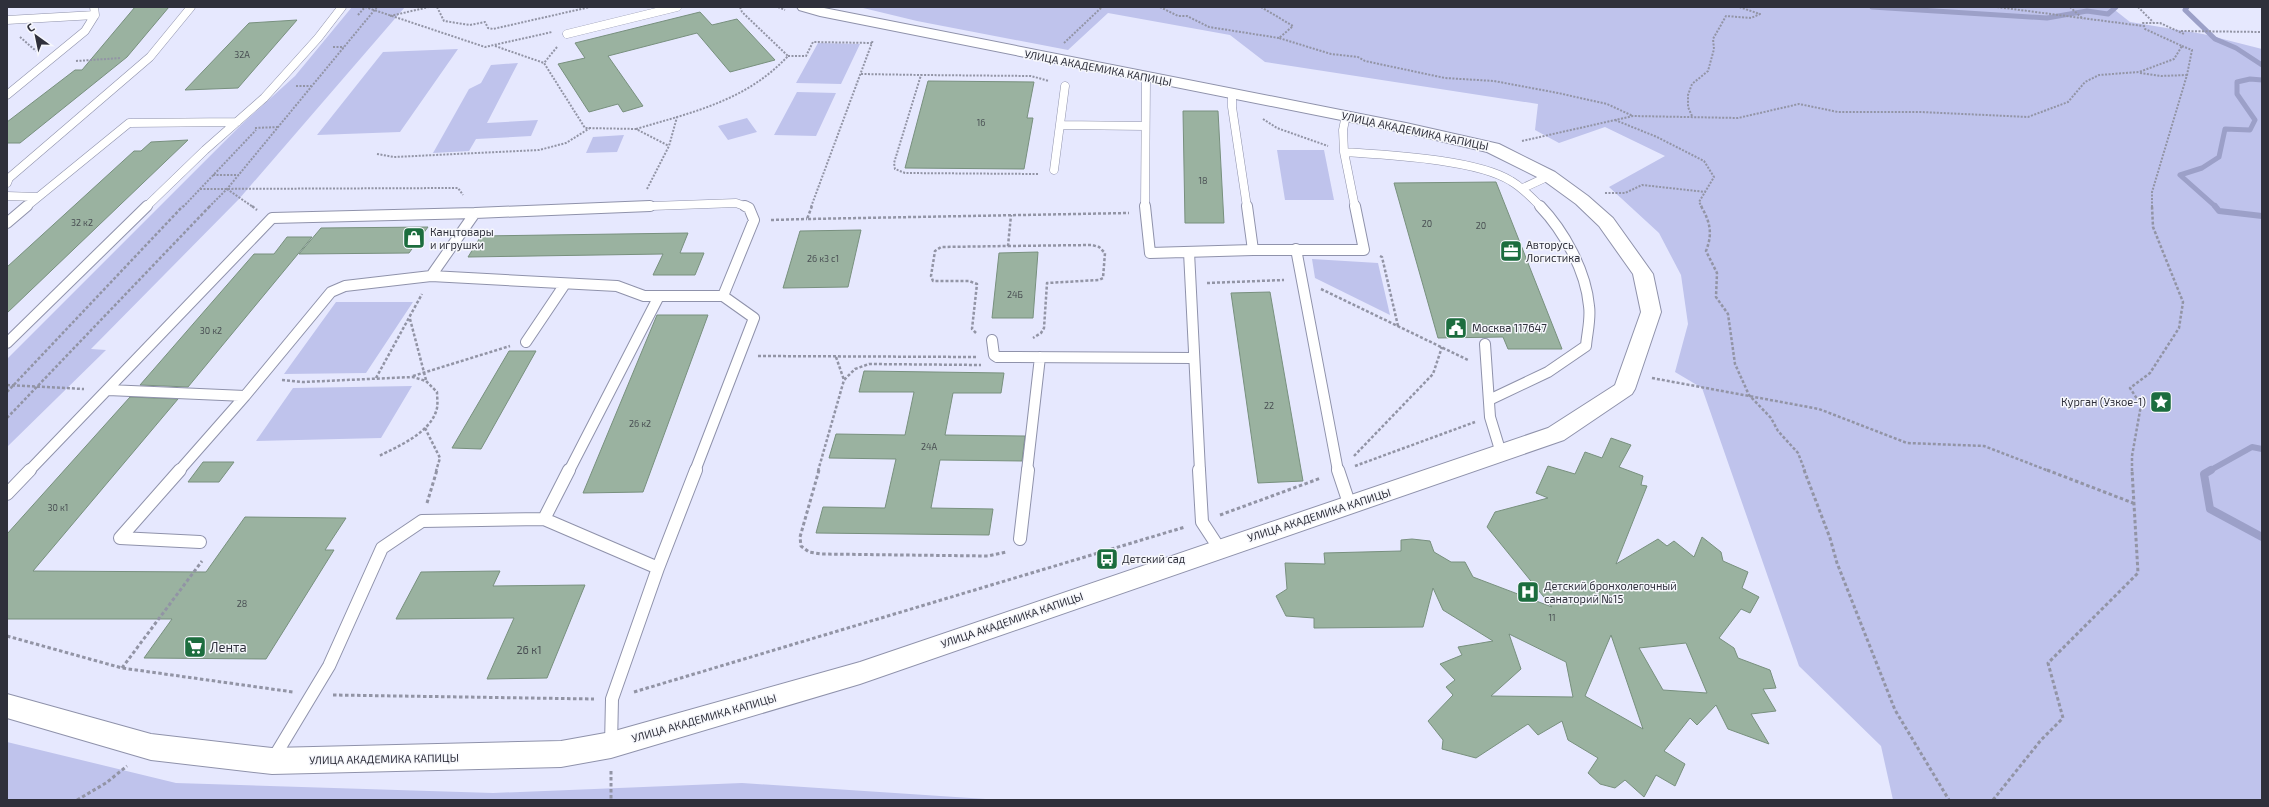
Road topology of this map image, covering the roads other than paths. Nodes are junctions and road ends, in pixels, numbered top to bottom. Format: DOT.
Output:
graph roads {
  1 [pos="191,7"];
  2 [pos="342,7"];
  3 [pos="677,7"];
  4 [pos="804,7"];
  5 [pos="95,11"];
  6 [pos="7,20"];
  7 [pos="567,34"];
  8 [pos="1146,78"];
  9 [pos="1065,86"];
  10 [pos="1232,93"];
  11 [pos="7,95"];
  12 [pos="1346,115"];
  13 [pos="237,122"];
  14 [pos="1060,125"];
  15 [pos="1146,126"];
  16 [pos="1344,152"];
  17 [pos="1054,170"];
  18 [pos="1549,176"];
  19 [pos="7,184"];
  20 [pos="1523,188"];
  21 [pos="7,196"];
  22 [pos="37,198"];
  23 [pos="475,213"];
  24 [pos="7,223"];
  25 [pos="1296,249"];
  26 [pos="1253,250"];
  27 [pos="1189,252"];
  28 [pos="431,276"];
  29 [pos="565,284"];
  30 [pos="659,296"];
  31 [pos="723,296"];
  32 [pos="992,340"];
  33 [pos="526,342"];
  34 [pos="7,343"];
  35 [pos="1485,344"];
  36 [pos="1040,357"];
  37 [pos="1193,358"];
  38 [pos="108,390"];
  39 [pos="245,396"];
  40 [pos="1489,400"];
  41 [pos="1501,453"];
  42 [pos="7,494"];
  43 [pos="1350,506"];
  44 [pos="544,519"];
  45 [pos="1020,539"];
  46 [pos="200,542"];
  47 [pos="1219,548"];
  48 [pos="658,568"];
  49 [pos="7,706"];
  50 [pos="611,745"];
  51 [pos="272,761"];
  1 -- 19 [label="lane"];
  2 -- 13 [label="lane"];
  3 -- 7 [label="lane"];
  4 -- 8 [label="street, УЛИЦА АКАДЕМИКА КАПИЦЫ"];
  5 -- 6 [label="lane"];
  5 -- 11 [label="lane"];
  8 -- 10 [label="street, УЛИЦА АКАДЕМИКА КАПИЦЫ"];
  8 -- 15 [label="lane"];
  9 -- 14 [label="lane"];
  10 -- 12 [label="street, УЛИЦА АКАДЕМИКА КАПИЦЫ"];
  10 -- 26 [label="lane"];
  12 -- 16 [label="lane"];
  12 -- 18 [label="street, УЛИЦА АКАДЕМИКА КАПИЦЫ"];
  13 -- 22 [label="lane"];
  13 -- 34 [label="lane"];
  14 -- 15 [label="lane"];
  14 -- 17 [label="lane"];
  15 -- 27 [label="lane"];
  16 -- 20 [label="lane"];
  16 -- 25 [label="lane"];
  18 -- 20 [label="lane"];
  18 -- 41 [label="street, УЛИЦА АКАДЕМИКА КАПИЦЫ"];
  20 -- 40 [label="lane"];
  21 -- 22 [label="lane"];
  22 -- 24 [label="lane"];
  23 -- 28 [label="lane"];
  23 -- 31 [label="lane"];
  23 -- 38 [label="lane"];
  25 -- 26 [label="lane"];
  25 -- 43 [label="lane"];
  26 -- 27 [label="lane"];
  27 -- 37 [label="lane"];
  28 -- 29 [label="lane"];
  28 -- 39 [label="lane"];
  29 -- 30 [label="lane"];
  29 -- 33 [label="lane"];
  30 -- 31 [label="lane"];
  30 -- 44 [label="lane"];
  31 -- 48 [label="lane"];
  32 -- 36 [label="lane"];
  35 -- 40 [label="lane"];
  36 -- 37 [label="lane"];
  36 -- 45 [label="lane"];
  37 -- 47 [label="lane"];
  38 -- 39 [label="lane"];
  38 -- 42 [label="lane"];
  39 -- 46 [label="lane"];
  40 -- 41 [label="lane"];
  41 -- 43 [label="street, УЛИЦА АКАДЕМИКА КАПИЦЫ"];
  43 -- 47 [label="street, УЛИЦА АКАДЕМИКА КАПИЦЫ"];
  44 -- 48 [label="lane"];
  44 -- 51 [label="lane"];
  47 -- 50 [label="street, УЛИЦА АКАДЕМИКА КАПИЦЫ"];
  48 -- 50 [label="lane"];
  49 -- 51 [label="street, УЛИЦА АКАДЕМИКА КАПИЦЫ"];
  50 -- 51 [label="street, УЛИЦА АКАДЕМИКА КАПИЦЫ"];
}
